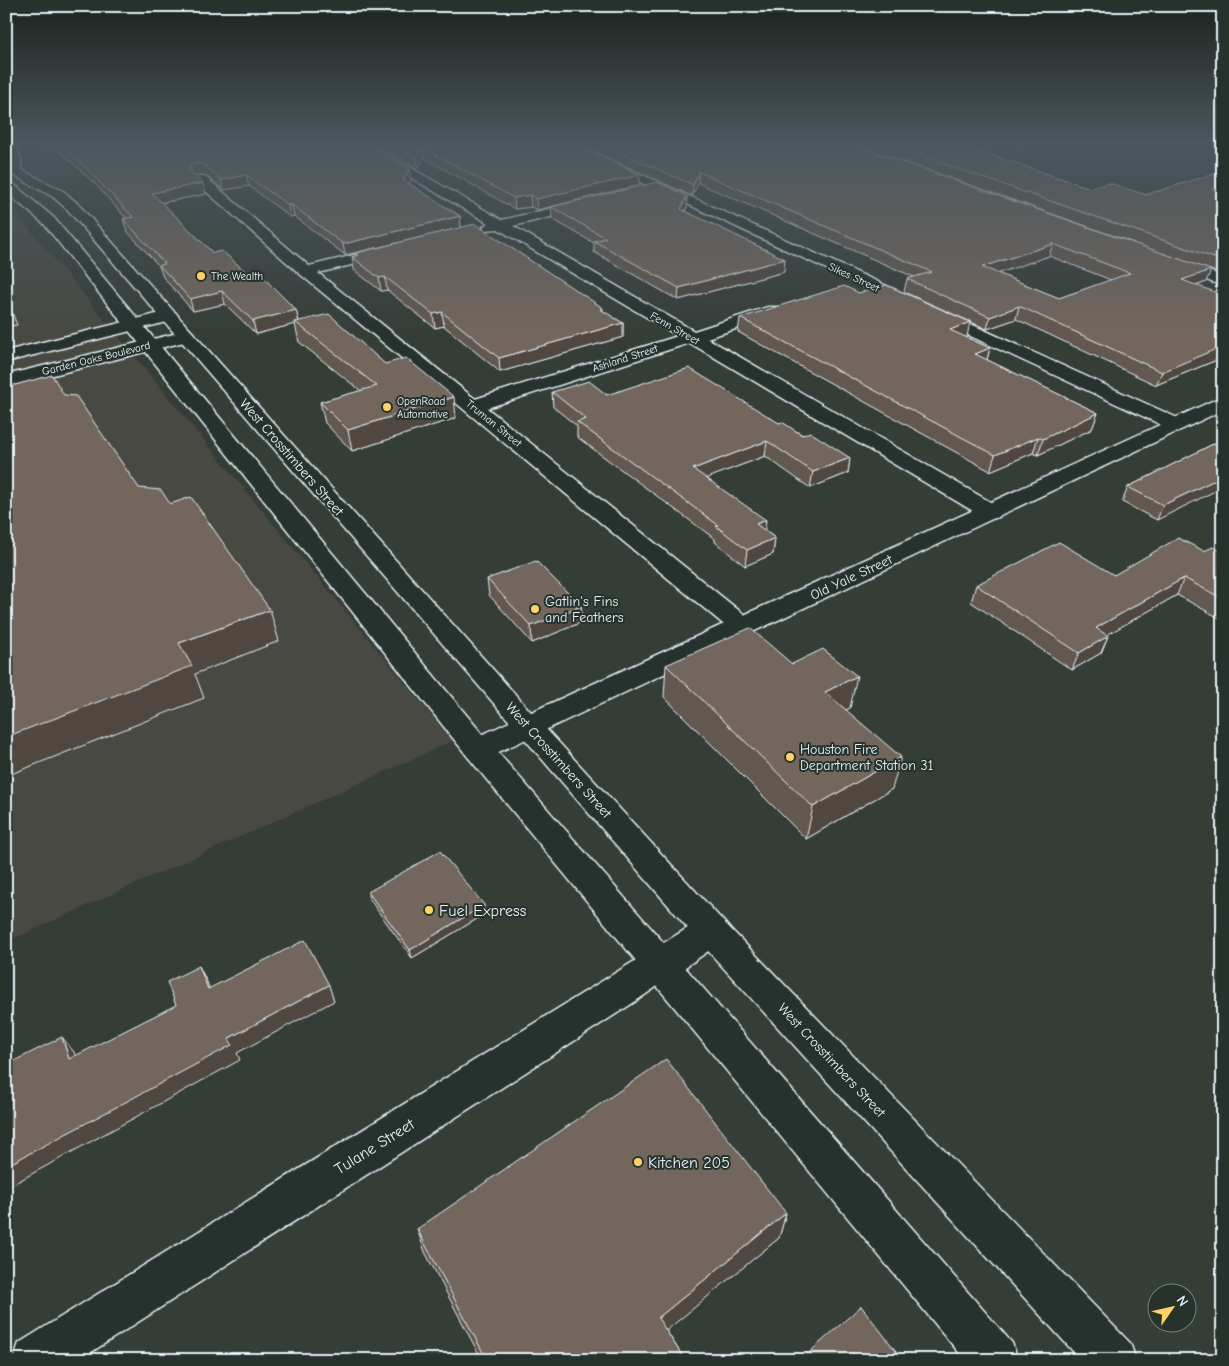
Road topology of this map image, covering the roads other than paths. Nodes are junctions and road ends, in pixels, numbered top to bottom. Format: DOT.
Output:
graph roads {
  1 [pos="32,206"];
  2 [pos="69,206"];
  3 [pos="230,206"];
  4 [pos="468,206"];
  5 [pos="582,206"];
  6 [pos="699,206"];
  7 [pos="500,225"];
  8 [pos="475,231"];
  9 [pos="401,248"];
  10 [pos="1158,258"];
  11 [pos="128,269"];
  12 [pos="306,271"];
  13 [pos="94,276"];
  14 [pos="1223,281"];
  15 [pos="864,282"];
  16 [pos="841,289"];
  17 [pos="786,306"];
  18 [pos="134,325"];
  19 [pos="177,326"];
  20 [pos="691,337"];
  21 [pos="150,345"];
  22 [pos="6,357"];
  23 [pos="6,381"];
  24 [pos="1223,402"];
  25 [pos="472,406"];
  26 [pos="1175,424"];
  27 [pos="303,470"];
  28 [pos="263,483"];
  29 [pos="991,512"];
  30 [pos="743,627"];
  31 [pos="528,727"];
  32 [pos="478,749"];
  33 [pos="711,930"];
  34 [pos="661,965"];
  35 [pos="36,1360"];
  36 [pos="995,1360"];
  37 [pos="1113,1360"];
  1 -- 13 [label="street"];
  2 -- 11 [label="street, West Crosstimbers Street"];
  3 -- 12 [label="street, Truman Street"];
  4 -- 7 [label="street, Fenn Street"];
  5 -- 7 [label="street"];
  6 -- 15 [label="street, Sikes Street"];
  7 -- 8 [label="street"];
  7 -- 20 [label="street, Fenn Street"];
  9 -- 12 [label="street"];
  10 -- 14 [label="street"];
  11 -- 13 [label="street"];
  11 -- 19 [label="street, West Crosstimbers Street"];
  12 -- 25 [label="street, Truman Street"];
  13 -- 18 [label="street"];
  15 -- 16 [label="street"];
  15 -- 26 [label="street, Sikes Street"];
  17 -- 20 [label="street, Ashland Street"];
  18 -- 19 [label="street, Garden Oaks Boulevard"];
  18 -- 21 [label="street"];
  18 -- 22 [label="street, Garden Oaks Boulevard"];
  19 -- 21 [label="street, Garden Oaks Boulevard"];
  19 -- 27 [label="street, West Crosstimbers Street"];
  20 -- 25 [label="street, Ashland Street"];
  20 -- 29 [label="street, Fenn Street"];
  21 -- 23 [label="street, Garden Oaks Boulevard"];
  21 -- 28 [label="street"];
  24 -- 26 [label="street, Old Yale Street"];
  25 -- 30 [label="street, Truman Street"];
  26 -- 29 [label="street, Old Yale Street"];
  27 -- 28 [label="street"];
  27 -- 31 [label="street, West Crosstimbers Street"];
  28 -- 32 [label="street"];
  29 -- 30 [label="street, Old Yale Street"];
  30 -- 31 [label="street, Old Yale Street"];
  31 -- 32 [label="street, Old Yale Street"];
  31 -- 33 [label="street, West Crosstimbers Street"];
  32 -- 34 [label="street"];
  33 -- 34 [label="street, Tulane Street"];
  33 -- 37 [label="street, West Crosstimbers Street"];
  34 -- 35 [label="street, Tulane Street"];
  34 -- 36 [label="street"];
}
